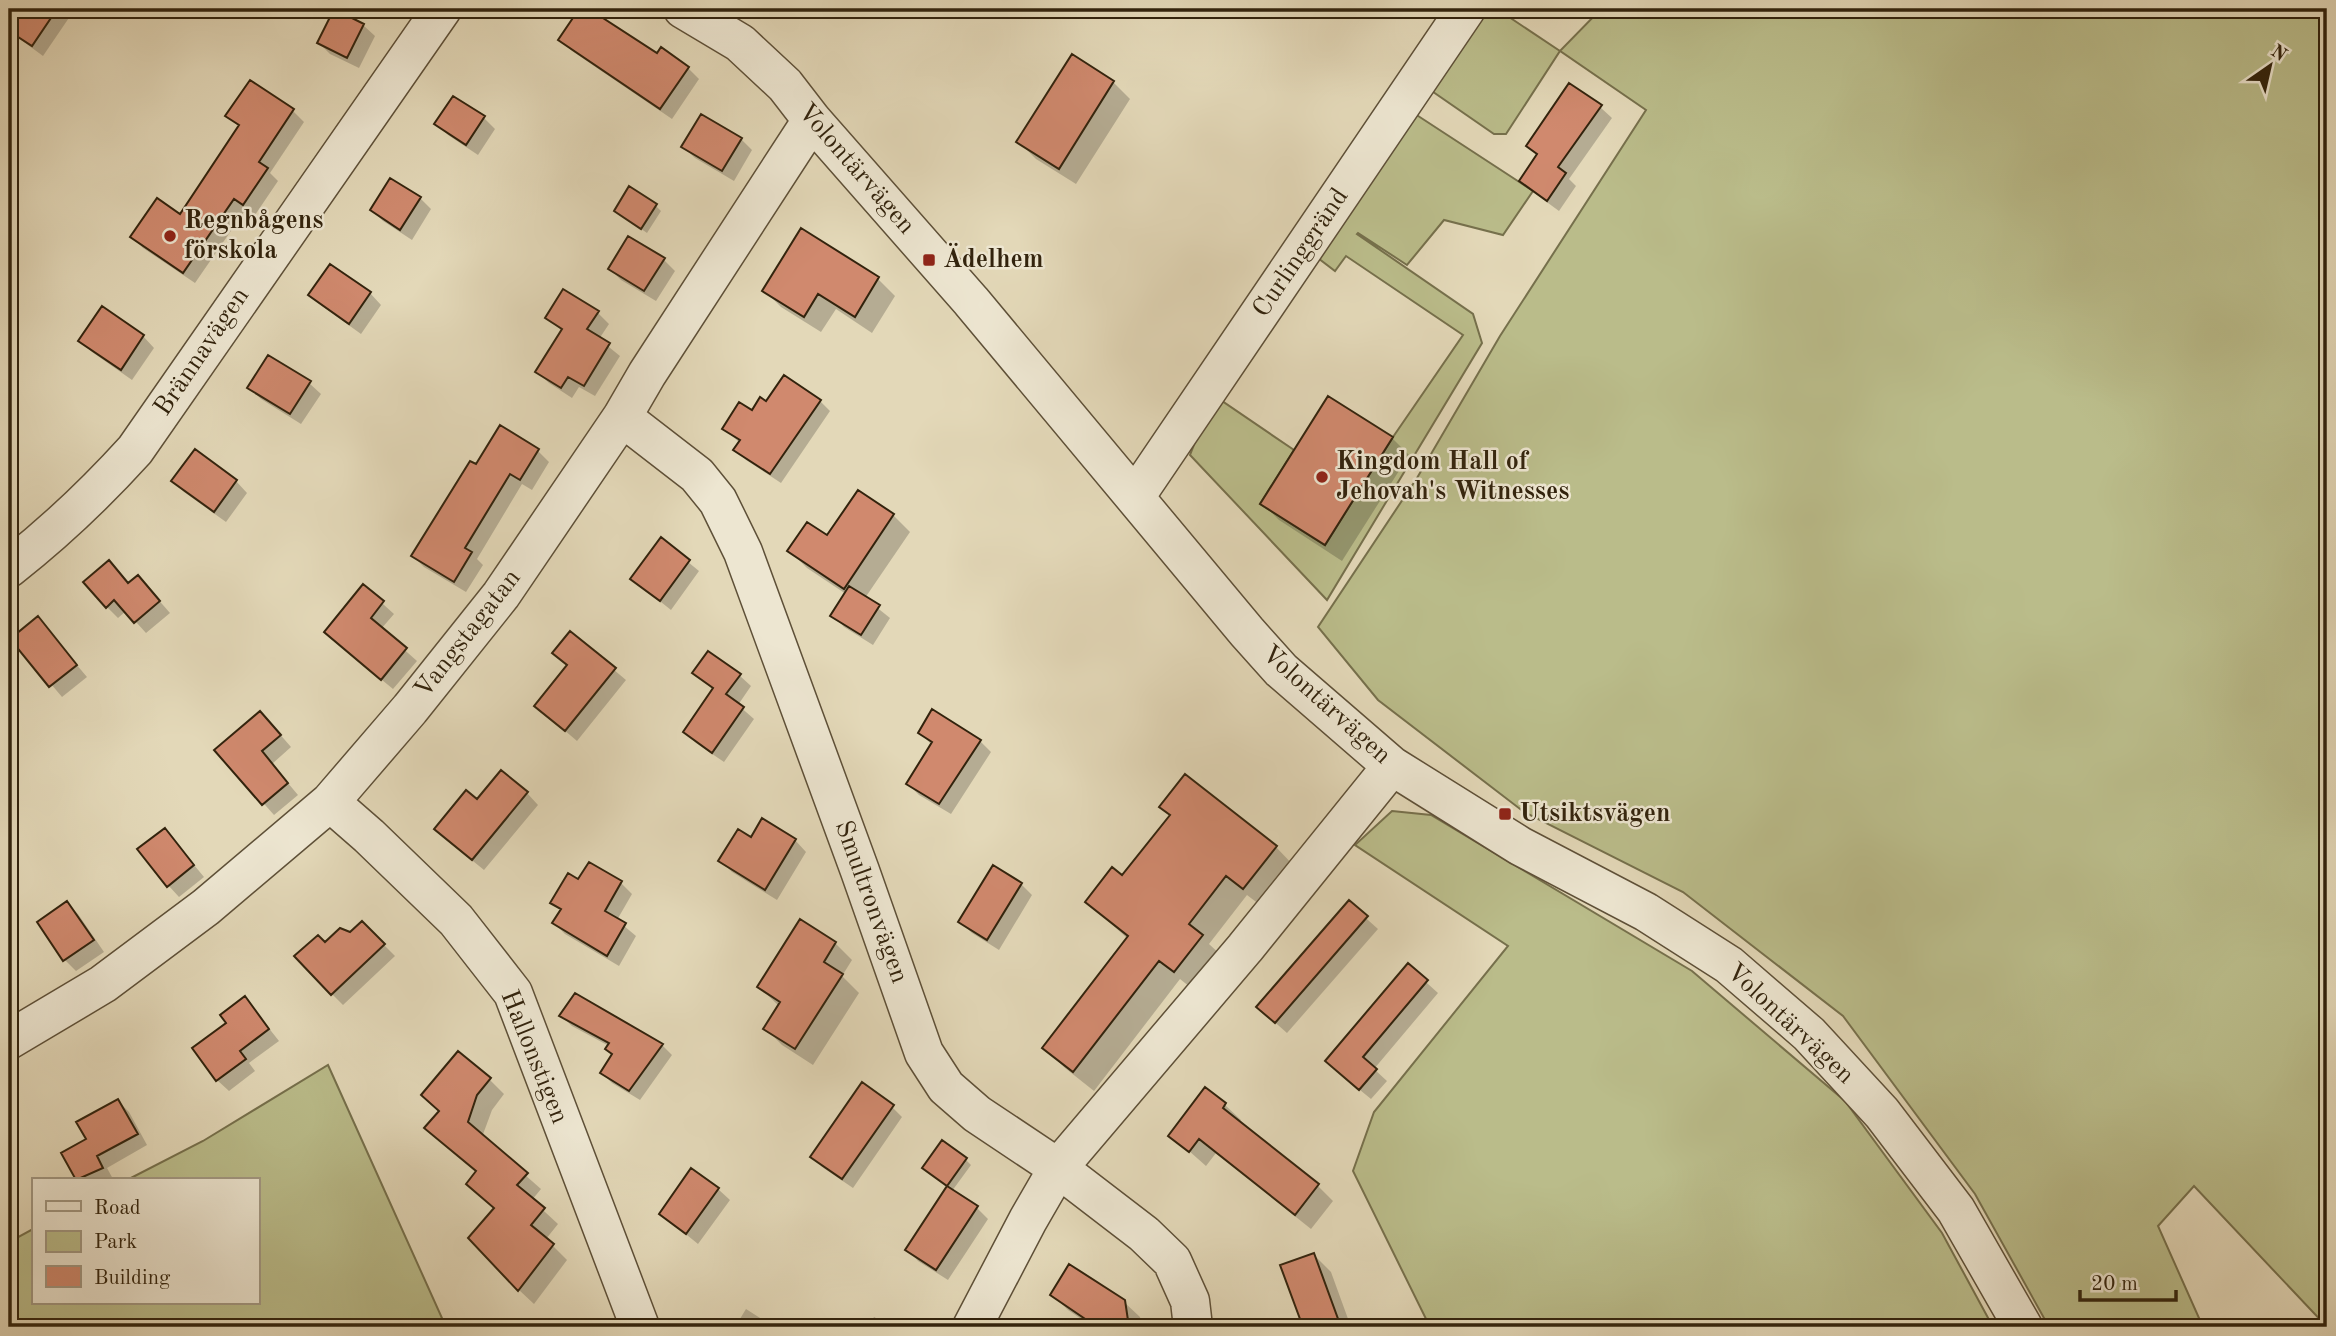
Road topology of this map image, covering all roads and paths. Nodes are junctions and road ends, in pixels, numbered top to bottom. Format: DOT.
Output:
graph roads {
  1 [pos="442,9"];
  2 [pos="683,9"];
  3 [pos="1466,9"];
  4 [pos="812,120"];
  5 [pos="622,418"];
  6 [pos="1135,497"];
  7 [pos="9,568"];
  8 [pos="1392,766"];
  9 [pos="330,802"];
  10 [pos="9,1040"];
  11 [pos="1058,1168"];
  12 [pos="640,1327"];
  13 [pos="972,1327"];
  14 [pos="1193,1327"];
  15 [pos="2023,1327"];
  1 -- 7 [label="street, Brännavägen"];
  2 -- 4 [label="street, Volontärvägen"];
  3 -- 6 [label="street, Curlinggränd"];
  4 -- 5 [label="street, Vangstagatan"];
  4 -- 6 [label="street, Volontärvägen"];
  5 -- 9 [label="street, Vangstagatan"];
  5 -- 11 [label="street, Smultronvägen"];
  6 -- 8 [label="street, Volontärvägen"];
  8 -- 11 [label="street"];
  8 -- 15 [label="street, Volontärvägen"];
  9 -- 10 [label="street, Vangstagatan"];
  9 -- 12 [label="street, Hallonstigen"];
  11 -- 13 [label="street"];
  11 -- 14 [label="street, Smultronvägen"];
}
